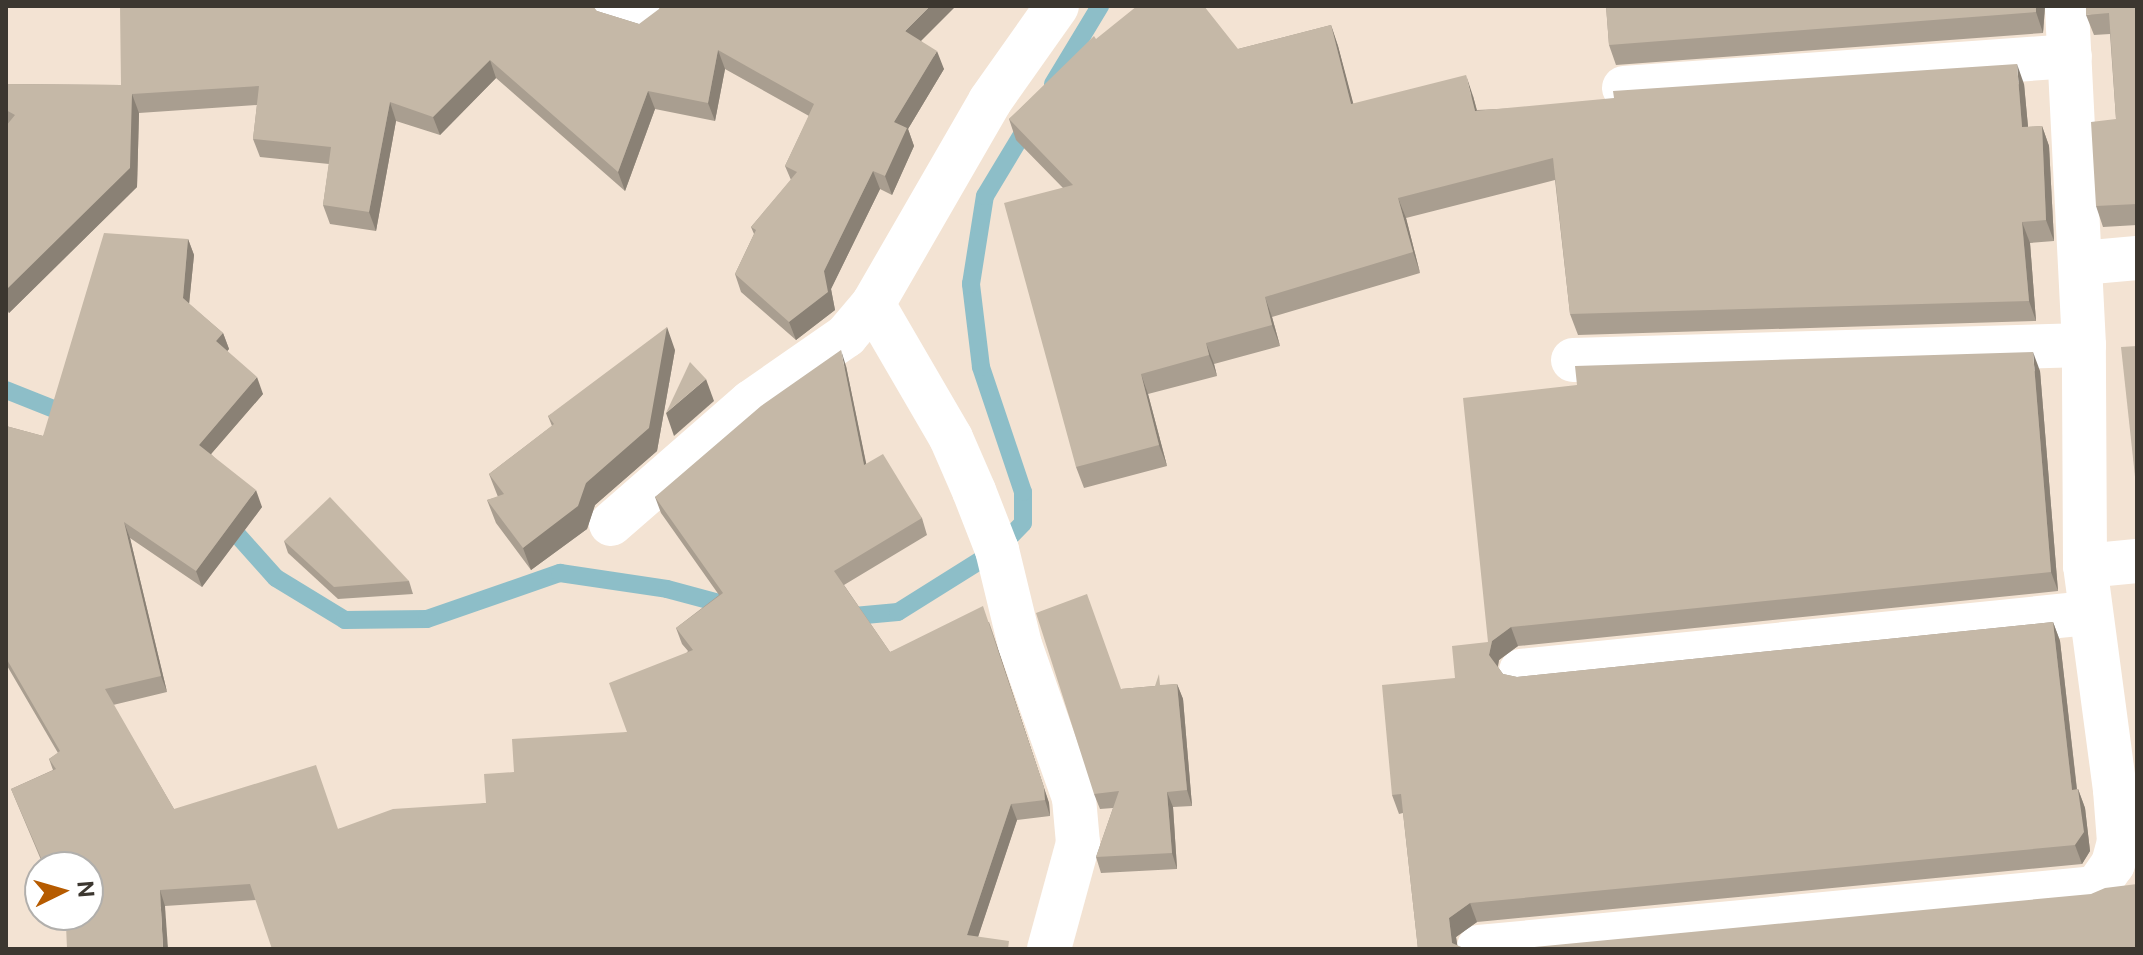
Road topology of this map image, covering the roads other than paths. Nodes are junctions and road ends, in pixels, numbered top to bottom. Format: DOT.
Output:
graph roads {
  1 [pos="1057,6"];
  2 [pos="2067,6"];
  3 [pos="2070,56"];
  4 [pos="1624,88"];
  5 [pos="2137,258"];
  6 [pos="2081,263"];
  7 [pos="873,304"];
  8 [pos="2084,345"];
  9 [pos="1573,360"];
  10 [pos="611,524"];
  11 [pos="2137,561"];
  12 [pos="2085,566"];
  13 [pos="2088,613"];
  14 [pos="1521,671"];
  15 [pos="2128,841"];
  16 [pos="1479,947"];
  17 [pos="1049,949"];
  1 -- 7 [label="street"];
  2 -- 3 [label="street"];
  3 -- 4 [label="street"];
  3 -- 6 [label="street"];
  5 -- 6 [label="street"];
  6 -- 8 [label="street"];
  7 -- 10 [label="street"];
  7 -- 17 [label="street"];
  8 -- 9 [label="street"];
  8 -- 12 [label="street"];
  11 -- 12 [label="street"];
  12 -- 13 [label="street"];
  13 -- 14 [label="street"];
  13 -- 15 [label="street"];
  15 -- 16 [label="street"];
}
